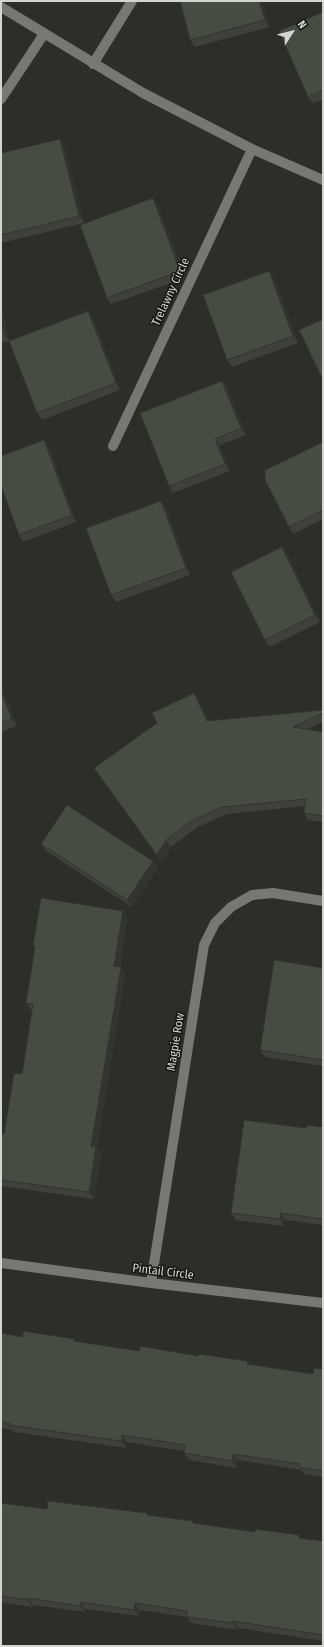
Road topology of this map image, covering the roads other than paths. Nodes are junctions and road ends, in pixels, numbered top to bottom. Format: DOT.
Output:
graph roads {
  1 [pos="132,1"];
  2 [pos="1,6"];
  3 [pos="44,34"];
  4 [pos="93,64"];
  5 [pos="1,99"];
  6 [pos="252,149"];
  7 [pos="323,180"];
  8 [pos="113,446"];
  9 [pos="323,901"];
  10 [pos="1,1263"];
  11 [pos="151,1283"];
  12 [pos="323,1303"];
  1 -- 4 [label="street"];
  2 -- 3 [label="street"];
  3 -- 4 [label="street"];
  3 -- 5 [label="street"];
  4 -- 6 [label="street"];
  6 -- 7 [label="street"];
  6 -- 8 [label="street, Trelawny Circle"];
  9 -- 11 [label="street, Magpie Row"];
  10 -- 11 [label="street, Pintail Circle"];
  11 -- 12 [label="street, Pintail Circle"];
}
